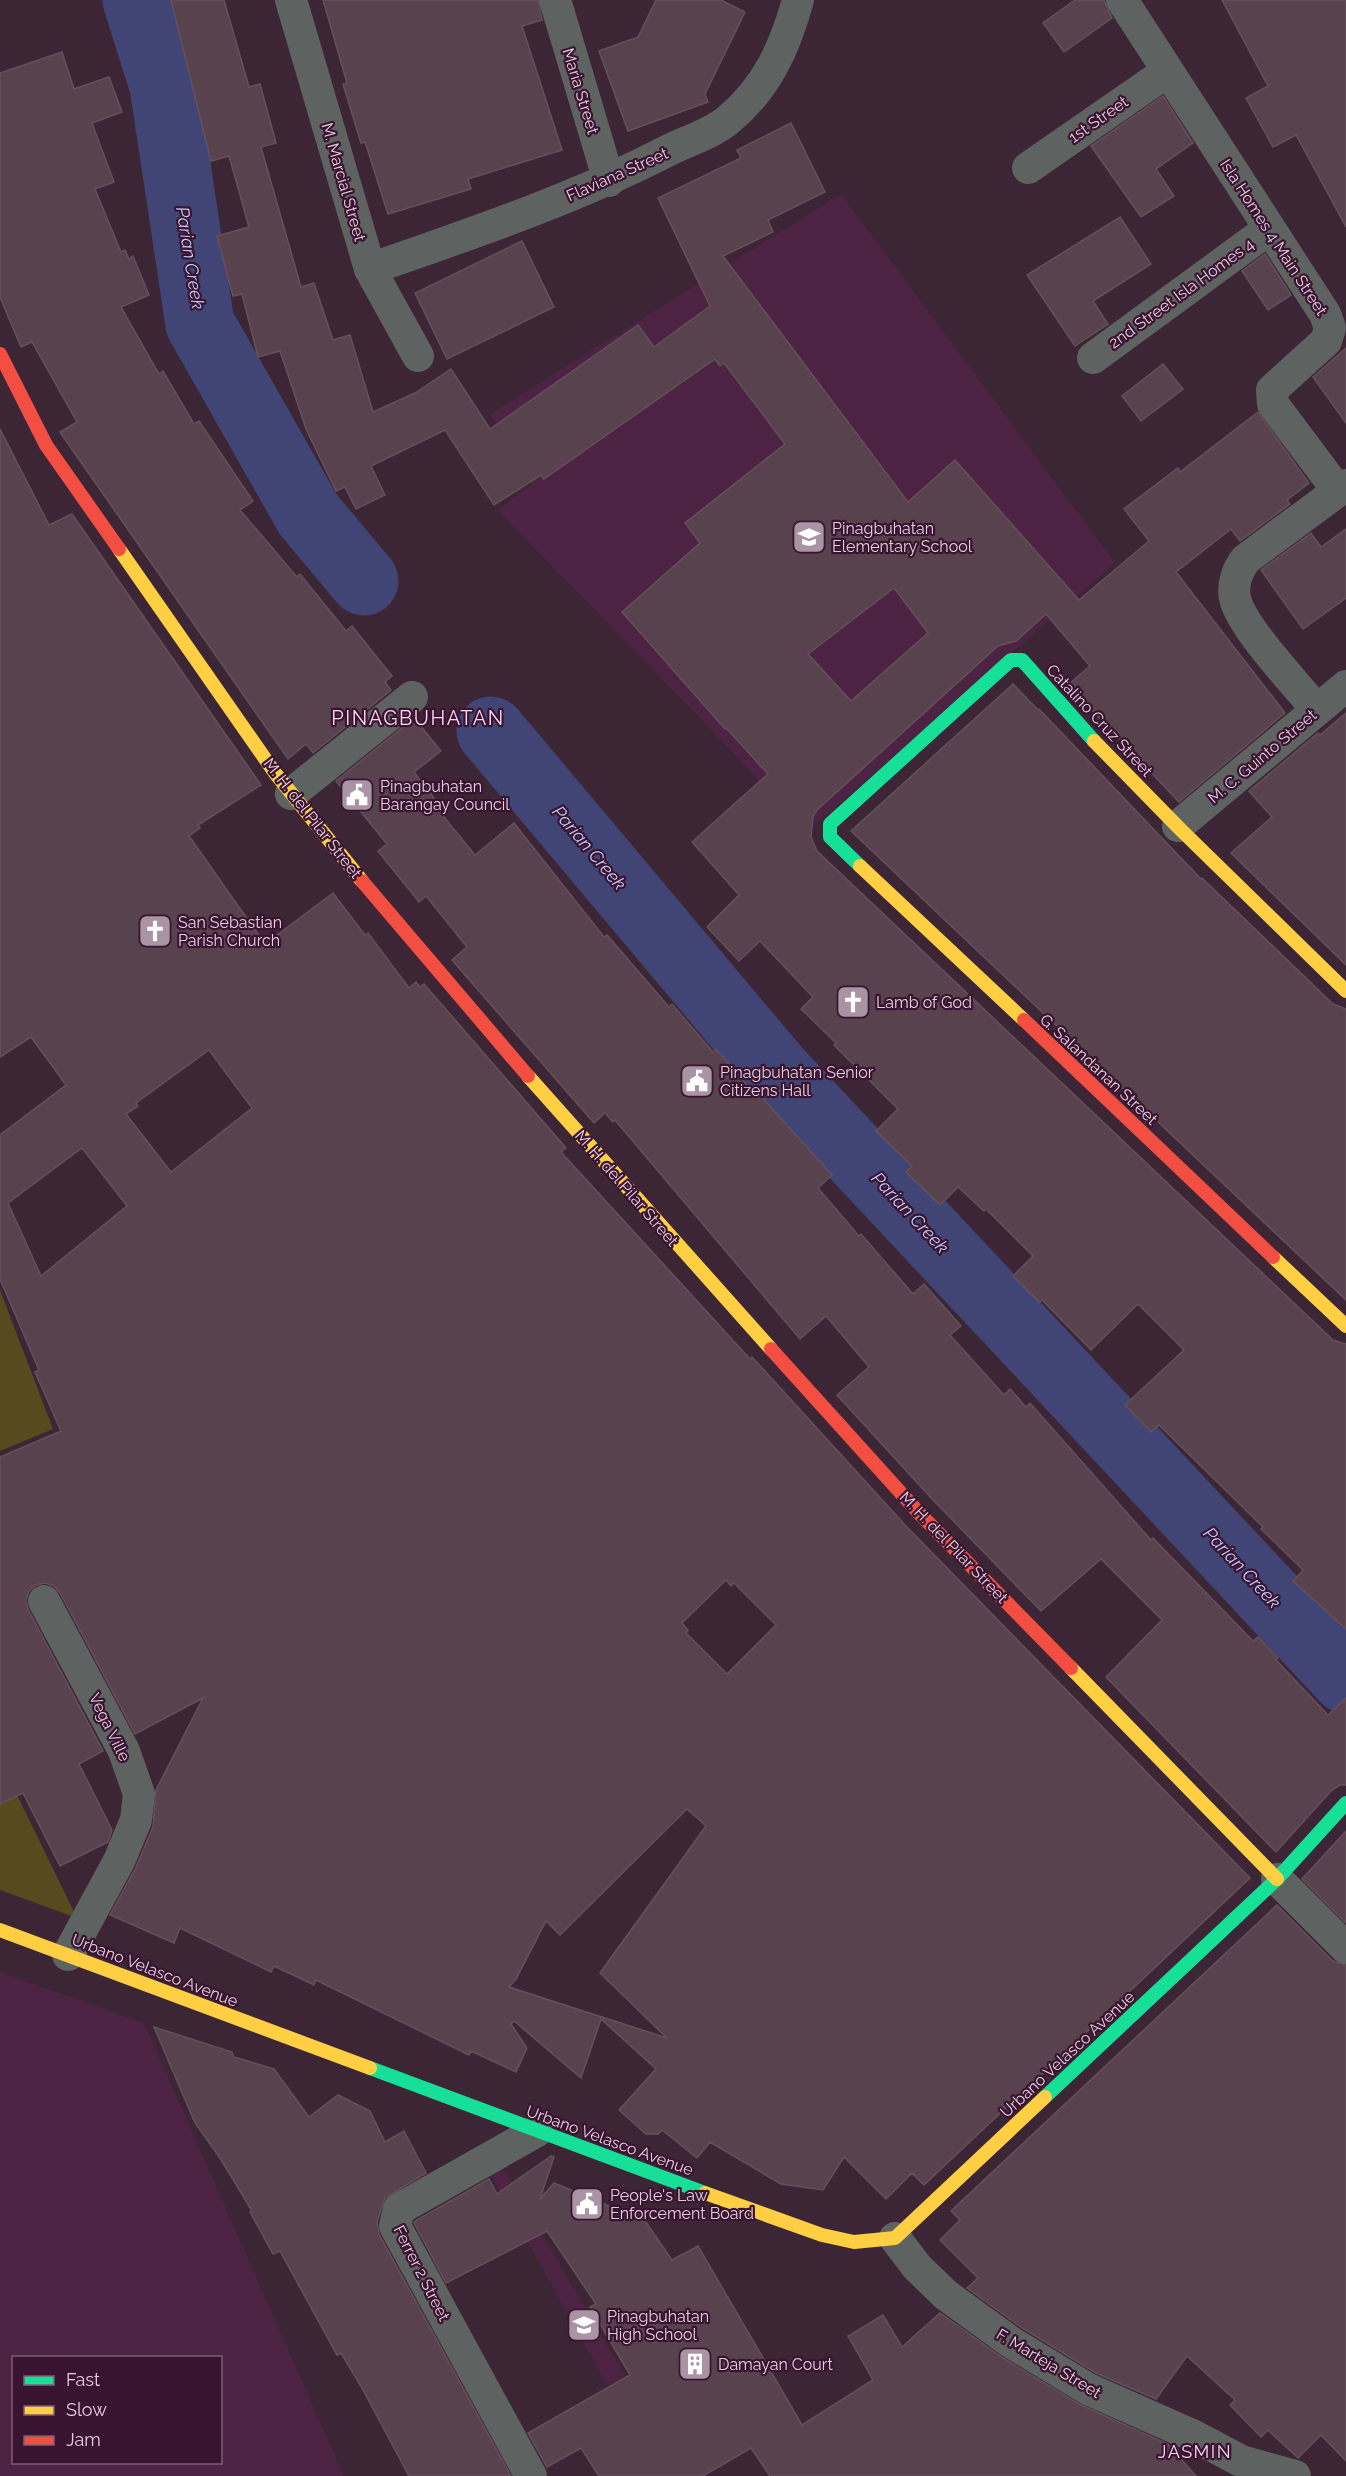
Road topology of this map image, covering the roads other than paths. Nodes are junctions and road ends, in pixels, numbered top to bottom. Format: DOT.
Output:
graph roads {
  1 [pos="291,0"];
  2 [pos="555,0"];
  3 [pos="798,0"];
  4 [pos="1122,0"];
  5 [pos="1168,71"];
  6 [pos="1028,168"];
  7 [pos="609,181"];
  8 [pos="1269,229"];
  9 [pos="369,269"];
  10 [pos="0,354"];
  11 [pos="418,356"];
  12 [pos="1094,358"];
  13 [pos="1342,488"];
  14 [pos="1346,686"];
  15 [pos="412,697"];
  16 [pos="1317,710"];
  17 [pos="291,794"];
  18 [pos="1178,826"];
  19 [pos="830,837"];
  20 [pos="1346,991"];
  21 [pos="1346,1326"];
  22 [pos="44,1601"];
  23 [pos="1346,1803"];
  24 [pos="1277,1879"];
  25 [pos="0,1930"];
  26 [pos="1346,1948"];
  27 [pos="68,1955"];
  28 [pos="537,2131"];
  29 [pos="895,2238"];
  30 [pos="531,2476"];
  31 [pos="1295,2476"];
  1 -- 9 [label="street, M. Marcial Street"];
  2 -- 7 [label="street, Maria Street"];
  3 -- 7 [label="street, Flaviana Street"];
  4 -- 5 [label="street, Isla Homes 4 Main Street"];
  5 -- 6 [label="street, 1st Street"];
  5 -- 8 [label="street, Isla Homes 4 Main Street"];
  7 -- 9 [label="street, Flaviana Street"];
  8 -- 12 [label="street, 2nd Street Isla Homes 4"];
  8 -- 13 [label="street, Isla Homes 4 Main Street"];
  9 -- 11 [label="street, M. Marcial Street"];
  10 -- 17 [label="street, M. H. del Pilar Street"];
  13 -- 16 [label="street"];
  14 -- 16 [label="street, M. C. Guinto Street"];
  15 -- 17 [label="street"];
  16 -- 18 [label="street, M. C. Guinto Street"];
  17 -- 24 [label="street, M. H. del Pilar Street"];
  18 -- 19 [label="street, Catalino Cruz Street"];
  18 -- 20 [label="street, Catalino Cruz Street"];
  19 -- 21 [label="street, G. Salandanan Street"];
  22 -- 27 [label="street, Vega Ville"];
  23 -- 24 [label="street, Urbano Velasco Avenue"];
  24 -- 26 [label="street, M. H. del Pilar Street"];
  24 -- 29 [label="street, Urbano Velasco Avenue"];
  25 -- 27 [label="street, Urbano Velasco Avenue"];
  27 -- 28 [label="street, Urbano Velasco Avenue"];
  28 -- 29 [label="street, Urbano Velasco Avenue"];
  28 -- 30 [label="street, Ferrer 2 Street"];
  29 -- 31 [label="street, F. Marteja Street"];
}
